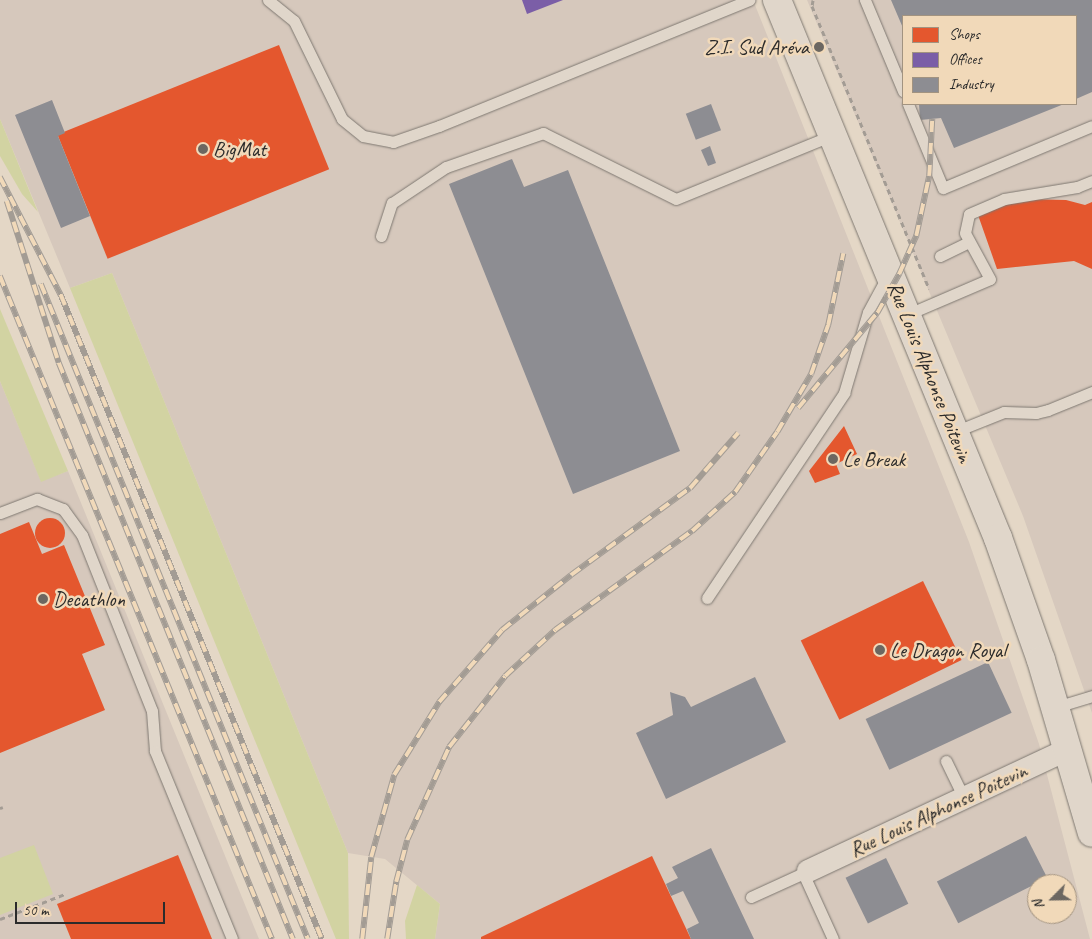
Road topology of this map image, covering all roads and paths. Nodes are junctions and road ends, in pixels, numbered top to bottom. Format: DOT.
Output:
graph roads {
  1 [pos="268,0"];
  2 [pos="749,0"];
  3 [pos="777,0"];
  4 [pos="813,0"];
  5 [pos="865,0"];
  6 [pos="902,90"];
  7 [pos="908,105"];
  8 [pos="1092,126"];
  9 [pos="833,135"];
  10 [pos="1092,181"];
  11 [pos="381,236"];
  12 [pos="968,242"];
  13 [pos="940,256"];
  14 [pos="889,273"];
  15 [pos="935,303"];
  16 [pos="906,315"];
  17 [pos="1092,392"];
  18 [pos="954,432"];
  19 [pos="0,513"];
  20 [pos="707,598"];
  21 [pos="1092,696"];
  22 [pos="1056,707"];
  23 [pos="1068,749"];
  24 [pos="946,761"];
  25 [pos="964,798"];
  26 [pos="1092,834"];
  27 [pos="805,872"];
  28 [pos="65,894"];
  29 [pos="751,897"];
  30 [pos="0,919"];
  31 [pos="232,939"];
  32 [pos="833,939"];
  1 -- 2 [label="lane"];
  3 -- 9 [label="street, Rue Louis Alphonse Poitevin"];
  4 -- 15 [label="path"];
  5 -- 6 [label="lane"];
  7 -- 8 [label="lane"];
  9 -- 11 [label="lane"];
  9 -- 14 [label="street, Rue Louis Alphonse Poitevin"];
  10 -- 12 [label="lane"];
  12 -- 13 [label="lane"];
  12 -- 15 [label="lane"];
  14 -- 16 [label="street, Rue Louis Alphonse Poitevin"];
  14 -- 20 [label="lane"];
  15 -- 16 [label="lane"];
  16 -- 18 [label="street, Rue Louis Alphonse Poitevin"];
  17 -- 18 [label="lane"];
  18 -- 22 [label="street, Rue Louis Alphonse Poitevin"];
  19 -- 31 [label="lane"];
  21 -- 22 [label="lane"];
  22 -- 23 [label="street, Rue Louis Alphonse Poitevin"];
  23 -- 25 [label="street, Rue Louis Alphonse Poitevin"];
  23 -- 26 [label="street, Rue Louis Alphonse Poitevin"];
  24 -- 25 [label="lane"];
  25 -- 27 [label="street, Rue Louis Alphonse Poitevin"];
  27 -- 29 [label="lane"];
  27 -- 32 [label="lane"];
  28 -- 30 [label="path"];
}
